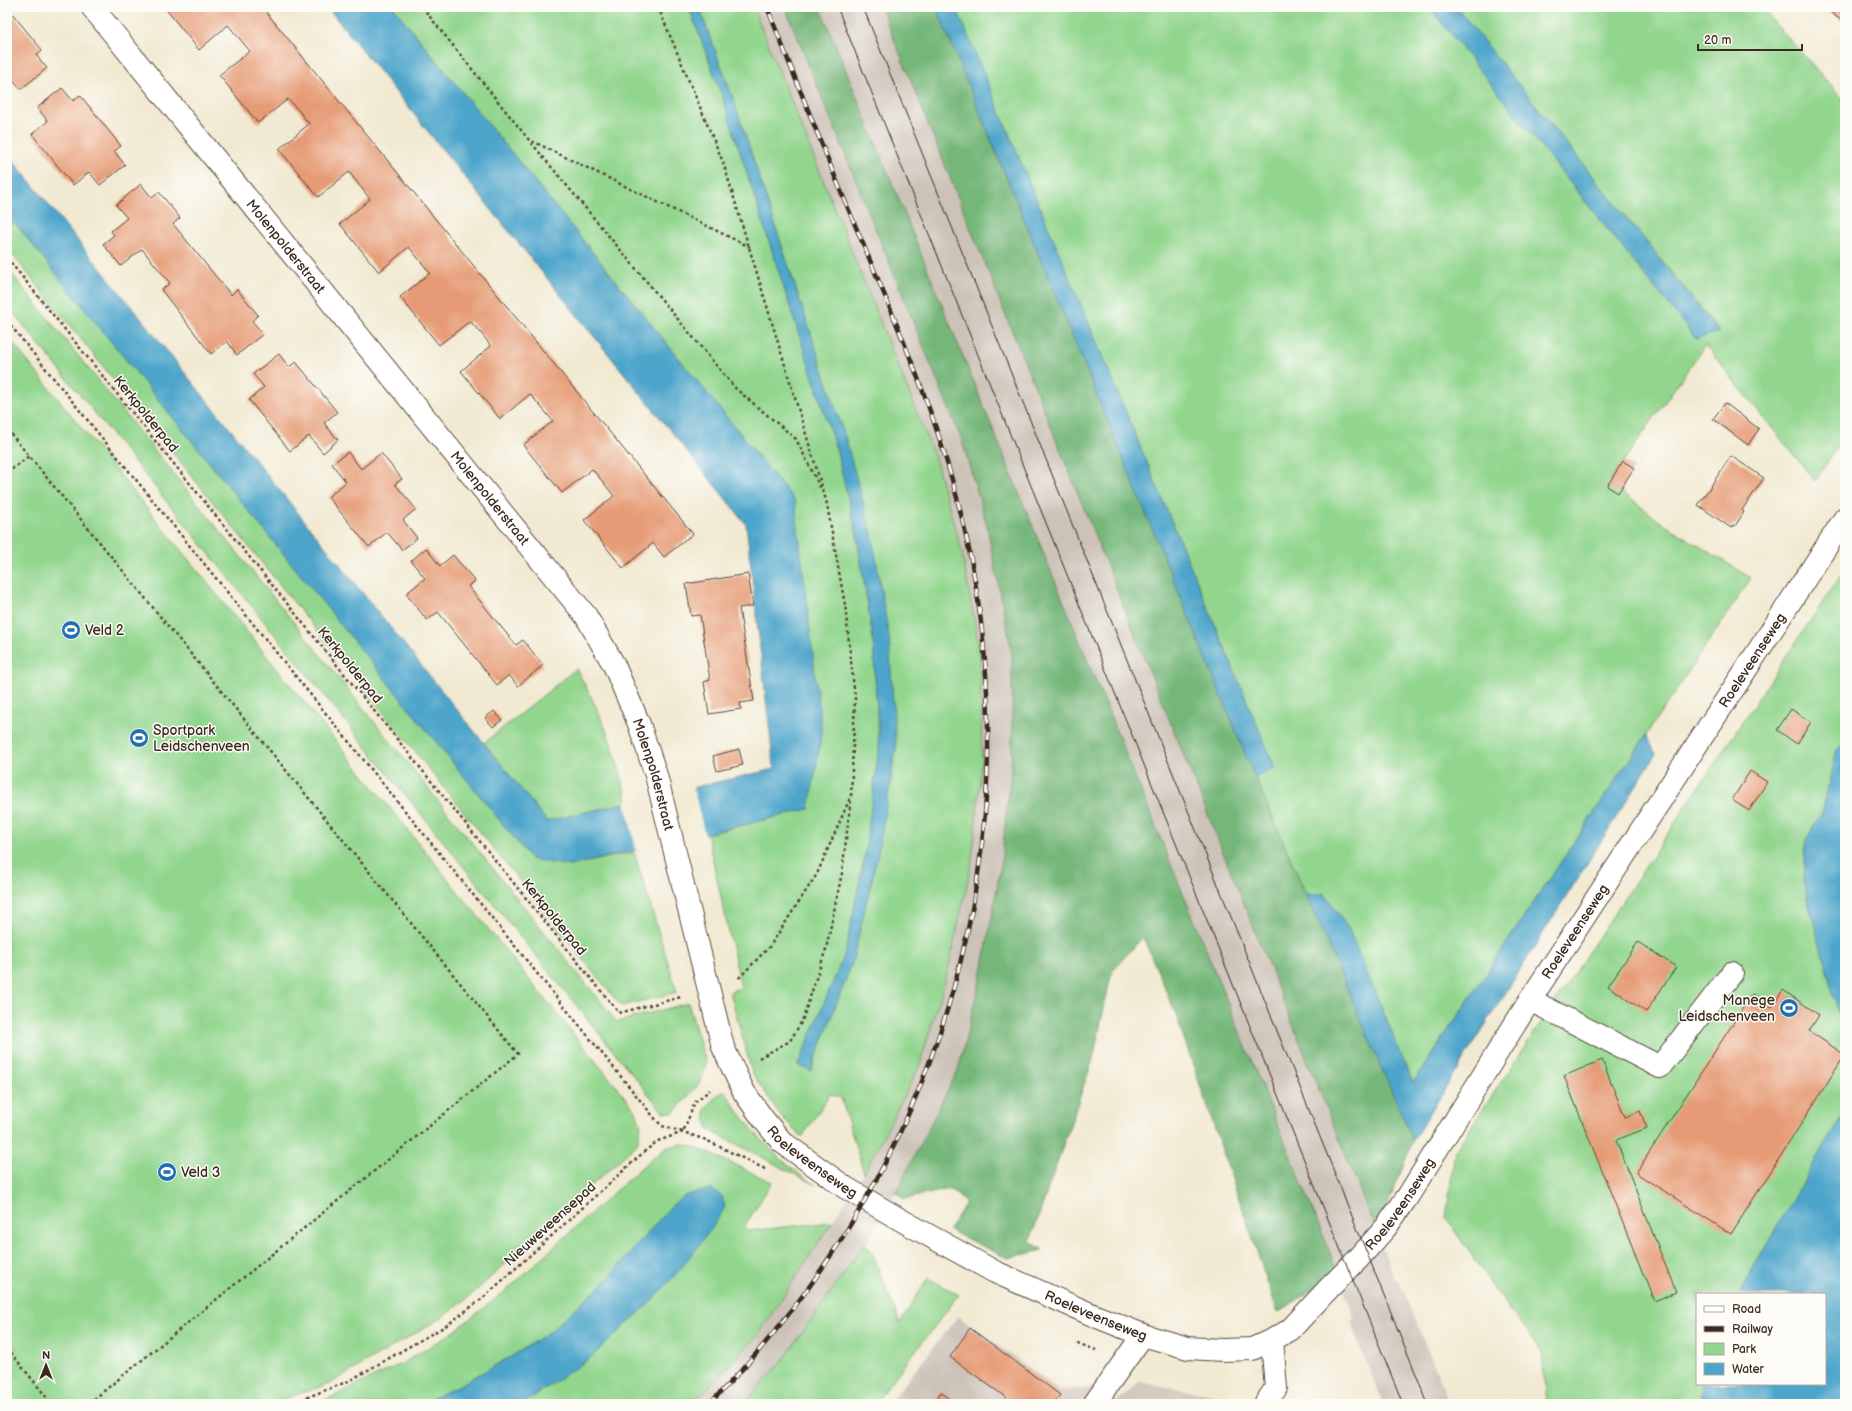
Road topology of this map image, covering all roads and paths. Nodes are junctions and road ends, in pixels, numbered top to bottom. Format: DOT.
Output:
graph roads {
  1 [pos="92,7"];
  2 [pos="422,7"];
  3 [pos="658,7"];
  4 [pos="529,140"];
  5 [pos="750,247"];
  6 [pos="7,258"];
  7 [pos="7,321"];
  8 [pos="7,428"];
  9 [pos="29,456"];
  10 [pos="7,474"];
  11 [pos="826,500"];
  12 [pos="1845,518"];
  13 [pos="851,796"];
  14 [pos="1732,972"];
  15 [pos="709,990"];
  16 [pos="1530,1000"];
  17 [pos="734,1071"];
  18 [pos="683,1132"];
  19 [pos="773,1173"];
  20 [pos="1143,1335"];
  21 [pos="1272,1340"];
  22 [pos="7,1348"];
  23 [pos="52,1404"];
  24 [pos="88,1404"];
  25 [pos="290,1404"];
  26 [pos="1094,1404"];
  27 [pos="1265,1404"];
  1 -- 15 [label="street, Molenpolderstraat"];
  2 -- 4 [label="path"];
  3 -- 5 [label="path"];
  4 -- 5 [label="path"];
  4 -- 11 [label="path"];
  5 -- 11 [label="path"];
  6 -- 15 [label="path, Kerkpolderpad"];
  7 -- 18 [label="path"];
  8 -- 9 [label="path"];
  9 -- 10 [label="path"];
  9 -- 24 [label="path"];
  11 -- 13 [label="path"];
  12 -- 16 [label="street, Roeleveenseweg"];
  13 -- 15 [label="path"];
  13 -- 17 [label="path"];
  14 -- 16 [label="street"];
  15 -- 17 [label="street, Molenpolderstraat"];
  16 -- 21 [label="street, Roeleveenseweg"];
  17 -- 18 [label="path"];
  17 -- 20 [label="street, Roeleveenseweg"];
  18 -- 19 [label="path"];
  18 -- 25 [label="path, Nieuweveensepad"];
  20 -- 21 [label="street, Roeleveenseweg"];
  20 -- 26 [label="street"];
  21 -- 27 [label="street"];
  22 -- 23 [label="path"];
}
